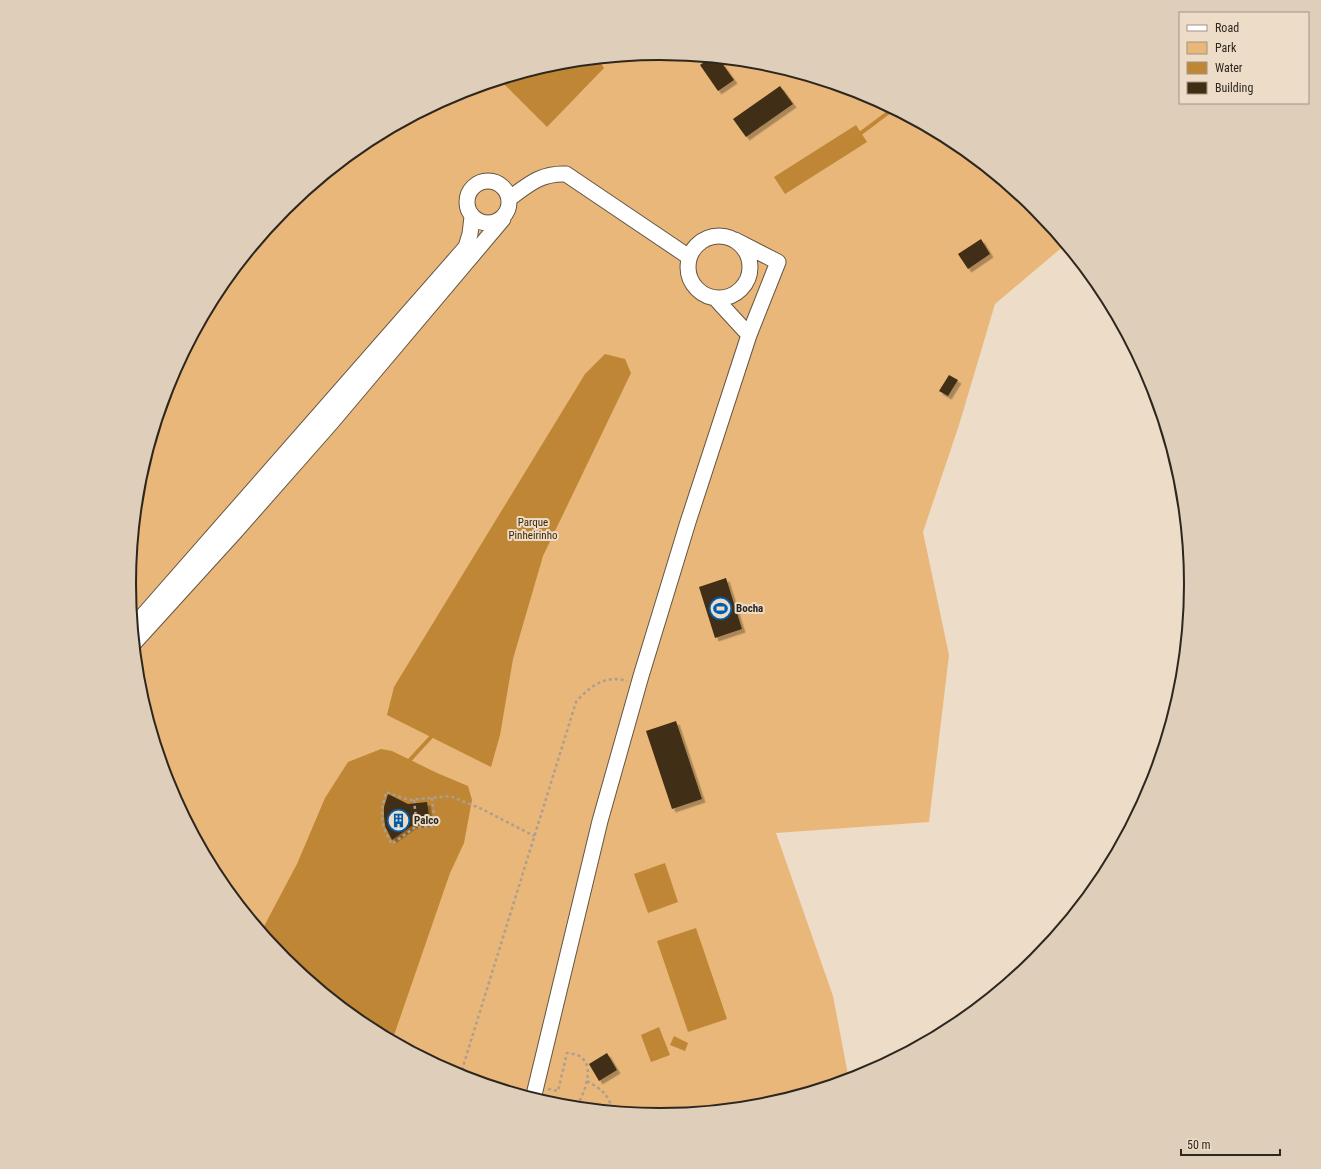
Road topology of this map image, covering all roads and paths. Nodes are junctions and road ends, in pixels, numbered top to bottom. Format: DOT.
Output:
graph roads {
  1 [pos="510,198"];
  2 [pos="472,216"];
  3 [pos="503,219"];
  4 [pos="735,240"];
  5 [pos="689,257"];
  6 [pos="716,298"];
  7 [pos="749,335"];
  8 [pos="137,623"];
  9 [pos="139,638"];
  10 [pos="639,685"];
  11 [pos="432,798"];
  12 [pos="414,800"];
  13 [pos="417,828"];
  14 [pos="534,836"];
  15 [pos="462,1070"];
  16 [pos="587,1081"];
  17 [pos="535,1093"];
  18 [pos="579,1103"];
  19 [pos="612,1107"];
  1 -- 2 [label="lane"];
  1 -- 3 [label="lane"];
  1 -- 5 [label="lane"];
  2 -- 3 [label="lane"];
  2 -- 8 [label="lane"];
  3 -- 9 [label="lane"];
  4 -- 5 [label="lane"];
  4 -- 6 [label="lane"];
  4 -- 7 [label="lane"];
  5 -- 6 [label="lane"];
  6 -- 7 [label="lane"];
  7 -- 10 [label="lane"];
  10 -- 14 [label="path"];
  10 -- 17 [label="lane"];
  11 -- 12 [label="path"];
  11 -- 13 [label="path"];
  11 -- 14 [label="path"];
  12 -- 13 [label="path"];
  12 -- 13 [label="path"];
  14 -- 15 [label="path"];
  16 -- 17 [label="path"];
  16 -- 18 [label="path"];
  16 -- 19 [label="path"];
}
